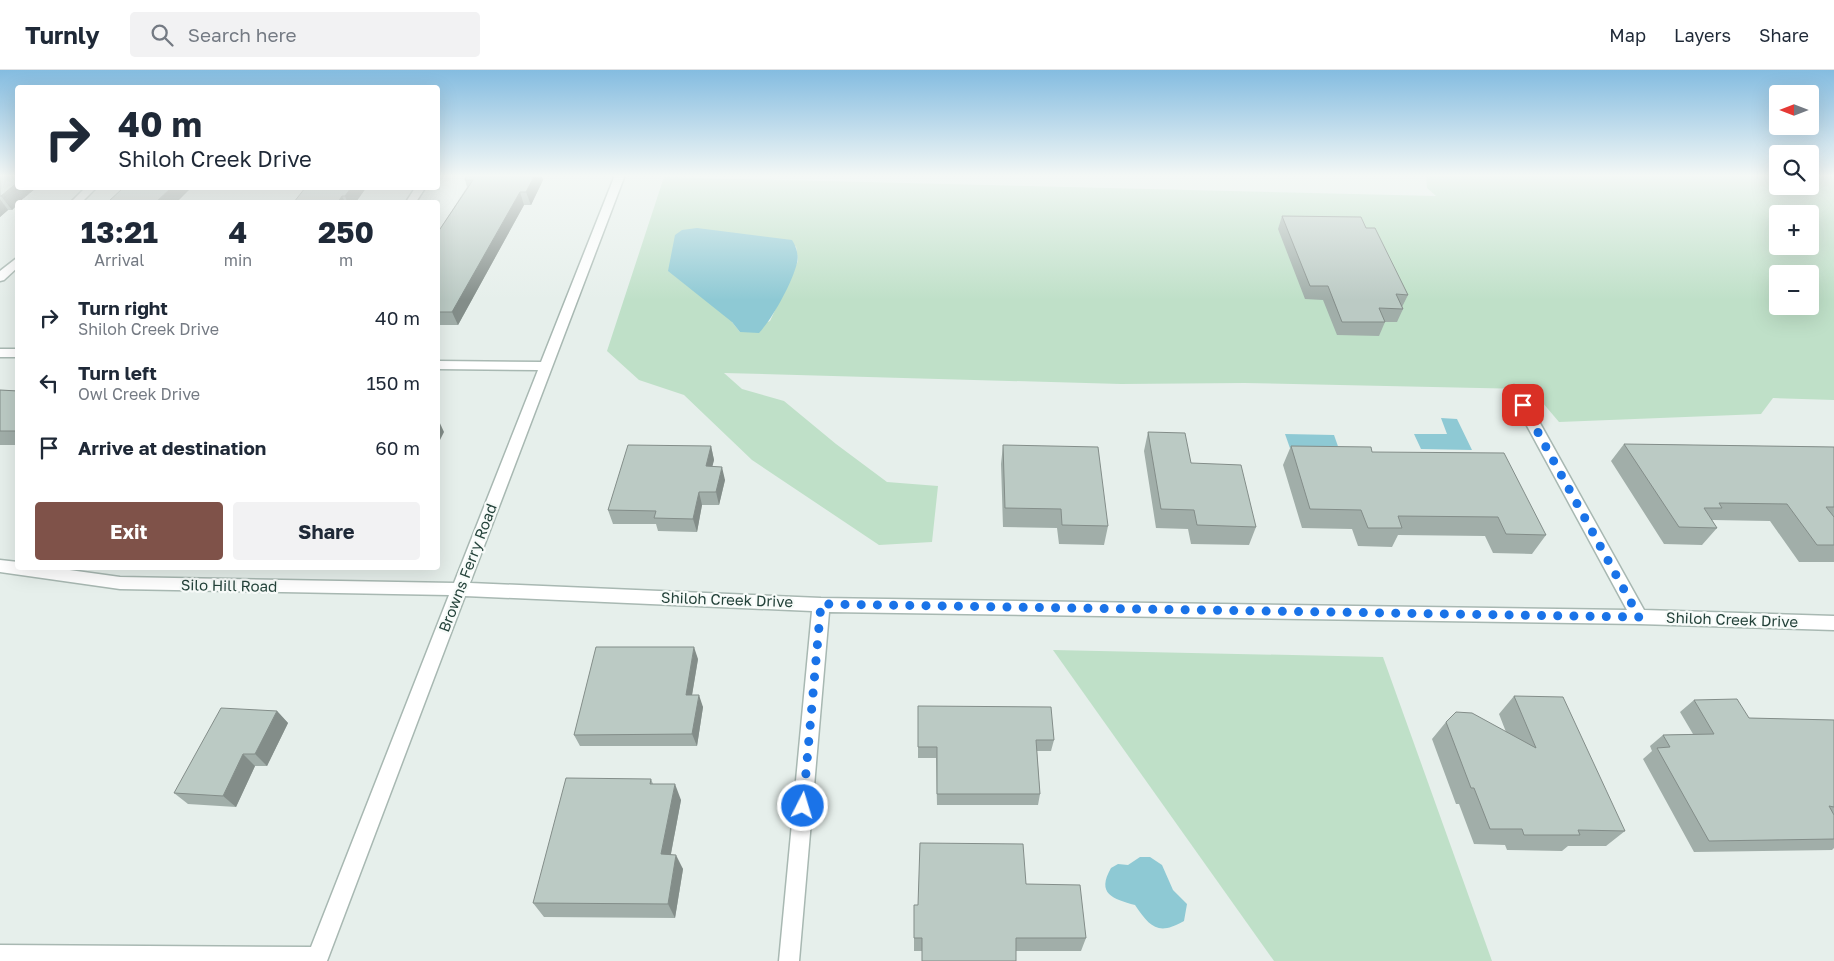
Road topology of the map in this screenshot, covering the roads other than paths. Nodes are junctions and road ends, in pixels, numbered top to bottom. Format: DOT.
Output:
graph roads {
  1 [pos="604,217"];
  2 [pos="15,263"];
  3 [pos="0,277"];
  4 [pos="0,353"];
  5 [pos="15,353"];
  6 [pos="440,365"];
  7 [pos="546,366"];
  8 [pos="1514,389"];
  9 [pos="0,566"];
  10 [pos="15,568"];
  11 [pos="28,570"];
  12 [pos="460,589"];
  13 [pos="821,604"];
  14 [pos="1639,617"];
  15 [pos="1834,624"];
  16 [pos="0,955"];
  17 [pos="317,959"];
  18 [pos="789,961"];
  1 -- 7 [label="street, Browns Ferry Road"];
  2 -- 3 [label="street"];
  4 -- 5 [label="street"];
  6 -- 7 [label="street"];
  7 -- 12 [label="street, Browns Ferry Road"];
  8 -- 14 [label="street"];
  9 -- 10 [label="street, Silo Hill Road"];
  11 -- 12 [label="street, Silo Hill Road"];
  12 -- 13 [label="street, Shiloh Creek Drive"];
  12 -- 17 [label="street, Browns Ferry Road"];
  13 -- 14 [label="street, Shiloh Creek Drive"];
  13 -- 18 [label="street"];
  14 -- 15 [label="street, Shiloh Creek Drive"];
  16 -- 17 [label="street"];
}
